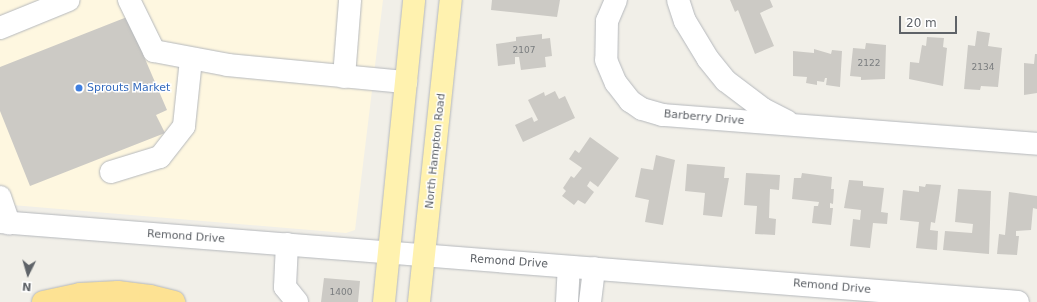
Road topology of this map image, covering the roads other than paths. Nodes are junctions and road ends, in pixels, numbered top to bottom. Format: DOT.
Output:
graph roads {
  1 [pos="70,0"];
  2 [pos="129,0"];
  3 [pos="350,0"];
  4 [pos="414,0"];
  5 [pos="451,0"];
  6 [pos="616,0"];
  7 [pos="678,0"];
  8 [pos="0,28"];
  9 [pos="191,59"];
  10 [pos="344,77"];
  11 [pos="406,82"];
  12 [pos="794,125"];
  13 [pos="1037,144"];
  14 [pos="111,172"];
  15 [pos="0,197"];
  16 [pos="5,223"];
  17 [pos="287,244"];
  18 [pos="389,252"];
  19 [pos="426,255"];
  20 [pos="569,267"];
  21 [pos="594,268"];
  22 [pos="43,302"];
  23 [pos="174,302"];
  24 [pos="297,302"];
  25 [pos="384,302"];
  26 [pos="419,302"];
  27 [pos="567,302"];
  28 [pos="590,302"];
  29 [pos="1018,302"];
  1 -- 8 [label="street"];
  2 -- 9 [label="street"];
  3 -- 10 [label="street"];
  4 -- 11 [label="main road"];
  5 -- 19 [label="main road, North Hampton Road"];
  6 -- 12 [label="street, Barberry Drive"];
  7 -- 12 [label="street, Barberry Drive"];
  9 -- 10 [label="street"];
  9 -- 14 [label="street"];
  10 -- 11 [label="street"];
  11 -- 18 [label="main road"];
  12 -- 13 [label="street, Barberry Drive"];
  15 -- 16 [label="street"];
  16 -- 17 [label="street, Remond Drive"];
  17 -- 18 [label="street, Remond Drive"];
  17 -- 24 [label="street"];
  18 -- 19 [label="street, Remond Drive"];
  18 -- 25 [label="main road"];
  19 -- 20 [label="street, Remond Drive"];
  19 -- 26 [label="main road, North Hampton Road"];
  20 -- 21 [label="street, Remond Drive"];
  20 -- 27 [label="street"];
  21 -- 28 [label="street"];
  21 -- 29 [label="street, Remond Drive"];
  22 -- 23 [label="highway"];
}
